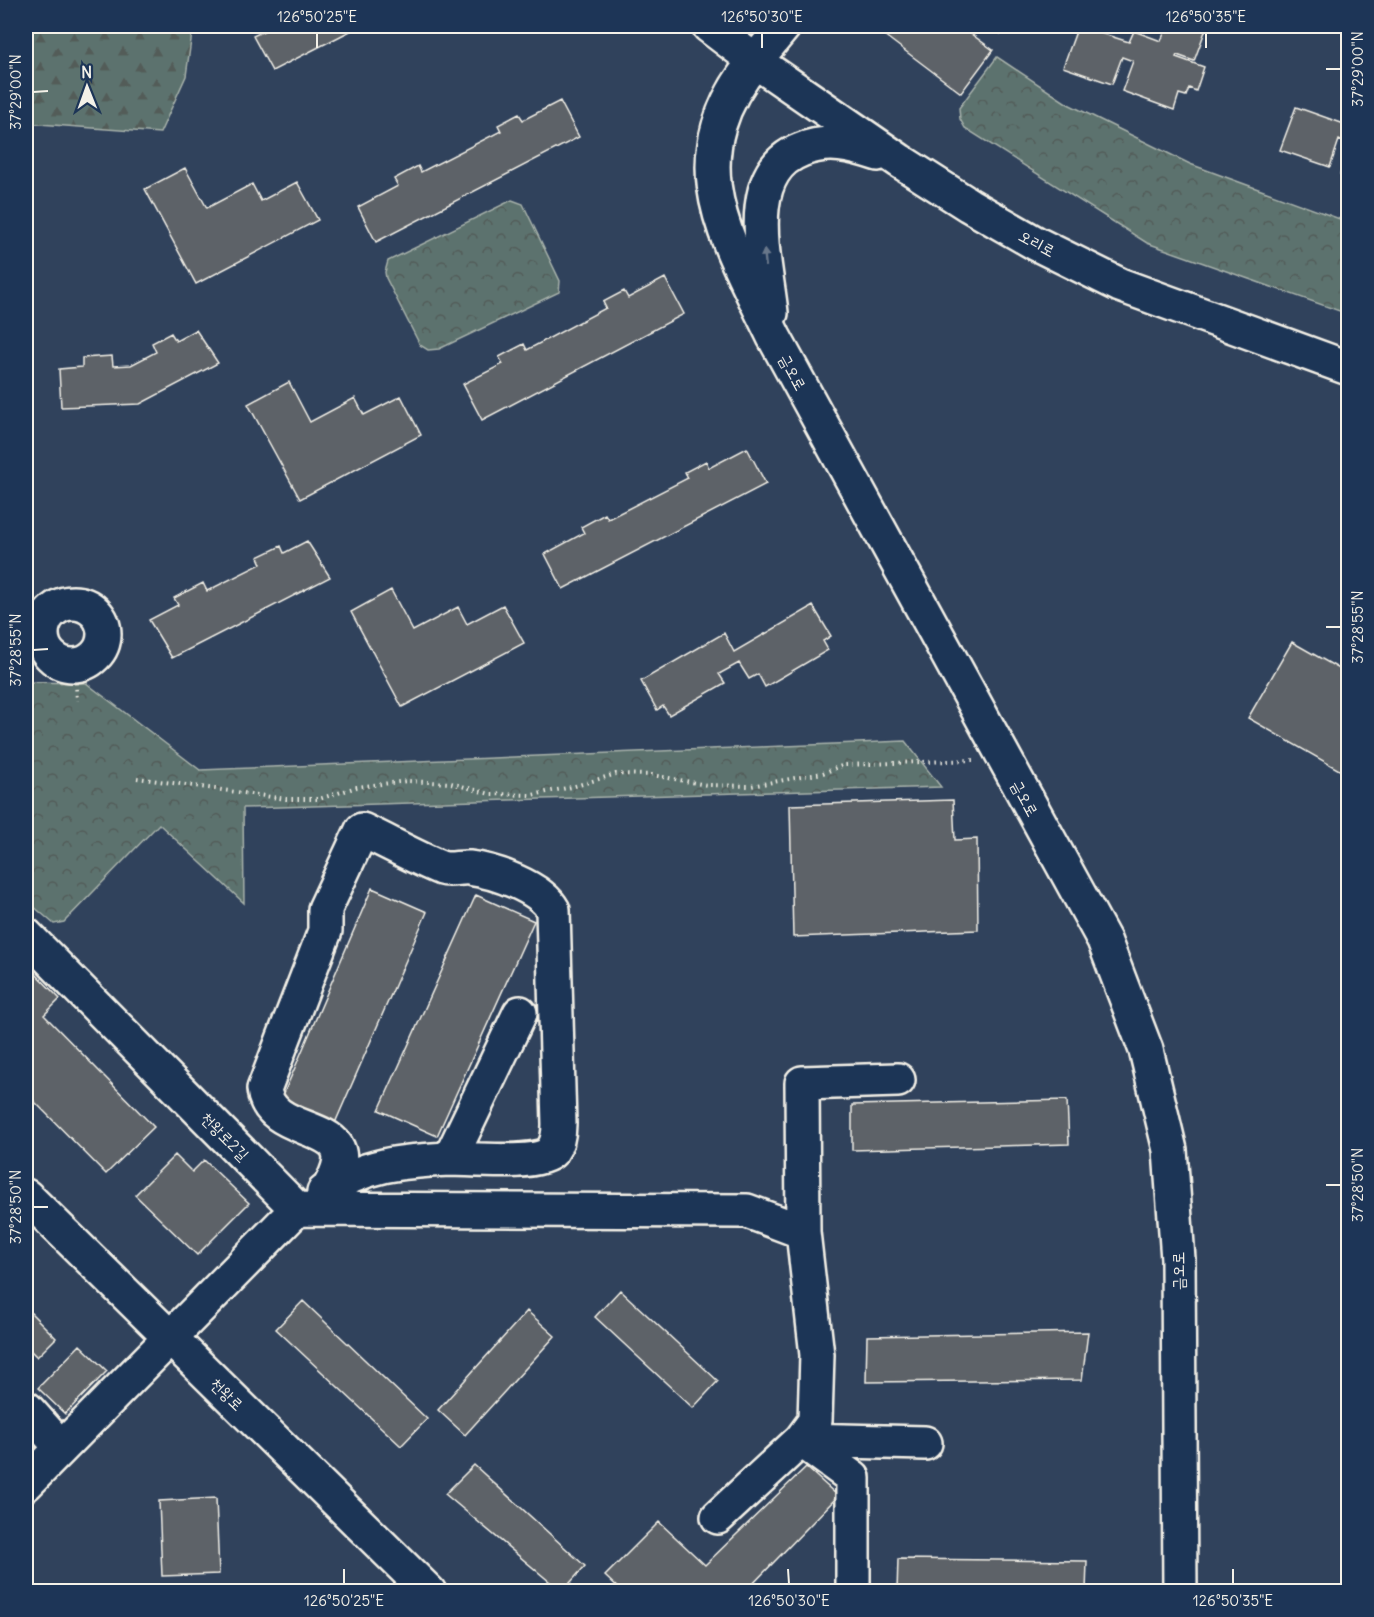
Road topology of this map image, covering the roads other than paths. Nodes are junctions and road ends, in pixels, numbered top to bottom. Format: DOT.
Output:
graph roads {
  1 [pos="709,26"];
  2 [pos="784,26"];
  3 [pos="755,61"];
  4 [pos="900,161"];
  5 [pos="774,337"];
  6 [pos="1348,368"];
  7 [pos="34,640"];
  8 [pos="26,935"];
  9 [pos="520,1013"];
  10 [pos="898,1080"];
  11 [pos="323,1134"];
  12 [pos="450,1159"];
  13 [pos="405,1161"];
  14 [pos="329,1188"];
  15 [pos="26,1196"];
  16 [pos="297,1209"];
  17 [pos="803,1232"];
  18 [pos="170,1337"];
  19 [pos="26,1408"];
  20 [pos="801,1440"];
  21 [pos="925,1443"];
  22 [pos="60,1446"];
  23 [pos="26,1484"];
  24 [pos="718,1517"];
  25 [pos="429,1592"];
  26 [pos="853,1592"];
  27 [pos="1180,1592"];
  1 -- 3 [label="main road, 오리로"];
  2 -- 3 [label="main road"];
  3 -- 4 [label="main road, 오리로"];
  3 -- 5 [label="main road, 금오로"];
  5 -- 4 [label="main road, one-way"];
  4 -- 6 [label="main road, 오리로"];
  5 -- 27 [label="main road, 금오로"];
  7 -- 7 [label="main road"];
  8 -- 16 [label="main road, 천왕로2길"];
  9 -- 12 [label="main road"];
  10 -- 17 [label="main road"];
  11 -- 12 [label="main road"];
  11 -- 13 [label="main road"];
  11 -- 14 [label="main road"];
  12 -- 13 [label="main road"];
  13 -- 14 [label="main road"];
  14 -- 16 [label="main road"];
  15 -- 18 [label="main road, 천왕로"];
  16 -- 17 [label="main road"];
  16 -- 18 [label="main road"];
  17 -- 20 [label="main road"];
  18 -- 22 [label="main road"];
  18 -- 25 [label="main road, 천왕로"];
  19 -- 22 [label="main road"];
  20 -- 21 [label="main road"];
  20 -- 24 [label="main road"];
  20 -- 26 [label="main road"];
  22 -- 23 [label="main road"];
}
